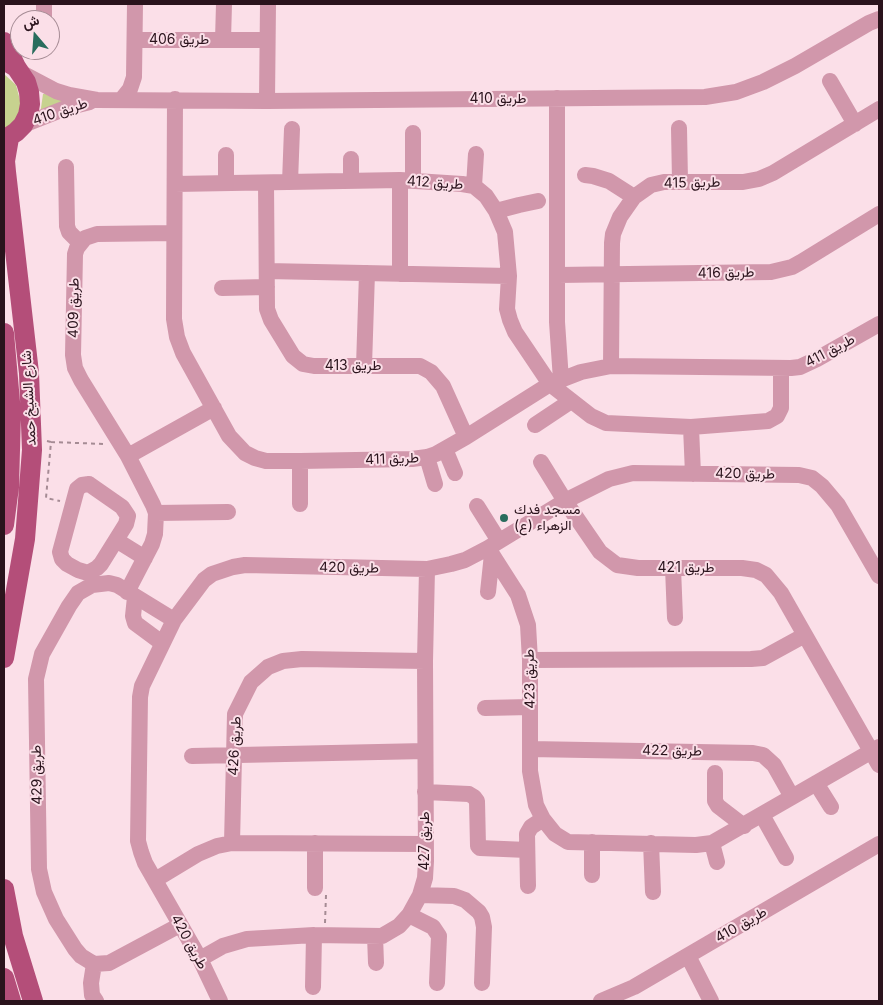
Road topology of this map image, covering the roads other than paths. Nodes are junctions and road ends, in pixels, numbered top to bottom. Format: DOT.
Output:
graph roads {
  1 [pos="136,4"];
  2 [pos="224,4"];
  3 [pos="268,4"];
  4 [pos="879,19"];
  5 [pos="135,40"];
  6 [pos="223,40"];
  7 [pos="268,40"];
  8 [pos="4,42"];
  9 [pos="13,66"];
  10 [pos="830,82"];
  11 [pos="556,98"];
  12 [pos="122,99"];
  13 [pos="97,100"];
  14 [pos="175,100"];
  15 [pos="267,101"];
  16 [pos="878,114"];
  17 [pos="856,124"];
  18 [pos="679,128"];
  19 [pos="292,129"];
  20 [pos="413,133"];
  21 [pos="12,134"];
  22 [pos="476,154"];
  23 [pos="226,155"];
  24 [pos="351,159"];
  25 [pos="66,168"];
  26 [pos="585,175"];
  27 [pos="351,181"];
  28 [pos="406,181"];
  29 [pos="680,181"];
  30 [pos="290,182"];
  31 [pos="226,183"];
  32 [pos="266,183"];
  33 [pos="175,184"];
  34 [pos="474,186"];
  35 [pos="634,197"];
  36 [pos="538,202"];
  37 [pos="496,211"];
  38 [pos="879,214"];
  39 [pos="174,233"];
  40 [pos="80,243"];
  41 [pos="367,273"];
  42 [pos="400,274"];
  43 [pos="558,275"];
  44 [pos="612,275"];
  45 [pos="509,276"];
  46 [pos="267,279"];
  47 [pos="222,288"];
  48 [pos="879,324"];
  49 [pos="4,333"];
  50 [pos="364,366"];
  51 [pos="611,366"];
  52 [pos="781,369"];
  53 [pos="555,382"];
  54 [pos="571,401"];
  55 [pos="214,408"];
  56 [pos="535,425"];
  57 [pos="691,427"];
  58 [pos="466,437"];
  59 [pos="445,449"];
  60 [pos="124,451"];
  61 [pos="427,457"];
  62 [pos="300,461"];
  63 [pos="541,462"];
  64 [pos="455,473"];
  65 [pos="692,474"];
  66 [pos="435,484"];
  67 [pos="565,501"];
  68 [pos="300,504"];
  69 [pos="477,506"];
  70 [pos="228,512"];
  71 [pos="156,513"];
  72 [pos="4,525"];
  73 [pos="118,537"];
  74 [pos="493,548"];
  75 [pos="147,554"];
  76 [pos="673,568"];
  77 [pos="427,569"];
  78 [pos="879,573"];
  79 [pos="488,592"];
  80 [pos="131,594"];
  81 [pos="675,618"];
  82 [pos="174,620"];
  83 [pos="805,635"];
  84 [pos="162,643"];
  85 [pos="4,658"];
  86 [pos="530,660"];
  87 [pos="425,661"];
  88 [pos="530,707"];
  89 [pos="485,708"];
  90 [pos="530,749"];
  91 [pos="425,751"];
  92 [pos="877,755"];
  93 [pos="192,756"];
  94 [pos="234,756"];
  95 [pos="715,773"];
  96 [pos="816,783"];
  97 [pos="425,792"];
  98 [pos="792,797"];
  99 [pos="831,807"];
  100 [pos="762,815"];
  101 [pos="543,819"];
  102 [pos="744,826"];
  103 [pos="592,842"];
  104 [pos="315,843"];
  105 [pos="651,843"];
  106 [pos="712,843"];
  107 [pos="232,844"];
  108 [pos="426,844"];
  109 [pos="879,844"];
  110 [pos="527,850"];
  111 [pos="786,858"];
  112 [pos="717,862"];
  113 [pos="592,875"];
  114 [pos="155,880"];
  115 [pos="528,886"];
  116 [pos="4,889"];
  117 [pos="320,890"];
  118 [pos="653,892"];
  119 [pos="420,895"];
  120 [pos="408,915"];
  121 [pos="180,925"];
  122 [pos="319,935"];
  123 [pos="376,936"];
  124 [pos="688,956"];
  125 [pos="200,959"];
  126 [pos="376,963"];
  127 [pos="94,964"];
  128 [pos="4,978"];
  129 [pos="437,982"];
  130 [pos="482,984"];
  131 [pos="313,987"];
  132 [pos="11,1001"];
  133 [pos="33,1001"];
  134 [pos="96,1001"];
  135 [pos="220,1001"];
  136 [pos="601,1001"];
  137 [pos="711,1001"];
  1 -- 5 [label="street, طريق 406"];
  2 -- 6 [label="street, طريق 406"];
  3 -- 7 [label="street"];
  4 -- 11 [label="street, طريق 410"];
  5 -- 6 [label="street, طريق 406"];
  5 -- 12 [label="street, طريق 406"];
  6 -- 7 [label="street, طريق 406"];
  7 -- 15 [label="street"];
  8 -- 9 [label="main road"];
  9 -- 13 [label="street, طريق 410"];
  9 -- 21 [label="main road, شارع الشيخ حمد"];
  10 -- 17 [label="street"];
  11 -- 15 [label="street, طريق 410"];
  11 -- 43 [label="street"];
  12 -- 13 [label="street, طريق 410"];
  12 -- 14 [label="street, طريق 410"];
  13 -- 21 [label="street, طريق 410"];
  14 -- 15 [label="street, طريق 410"];
  14 -- 33 [label="street, طريق 411"];
  16 -- 17 [label="street, طريق 415"];
  17 -- 29 [label="street, طريق 415"];
  18 -- 29 [label="street"];
  19 -- 30 [label="street"];
  20 -- 28 [label="street"];
  21 -- 85 [label="main road, شارع الشيخ حمد"];
  22 -- 34 [label="street"];
  23 -- 31 [label="street"];
  24 -- 27 [label="street"];
  25 -- 40 [label="street"];
  26 -- 35 [label="street"];
  27 -- 28 [label="street, طريق 412"];
  27 -- 30 [label="street, طريق 412"];
  28 -- 34 [label="street, طريق 412"];
  28 -- 42 [label="street"];
  29 -- 35 [label="street, طريق 415"];
  30 -- 32 [label="street, طريق 412"];
  31 -- 32 [label="street, طريق 412"];
  31 -- 33 [label="street, طريق 412"];
  32 -- 46 [label="street, طريق 413"];
  33 -- 39 [label="street, طريق 411"];
  34 -- 37 [label="street, طريق 412"];
  35 -- 44 [label="street, طريق 415"];
  36 -- 37 [label="street"];
  37 -- 45 [label="street, طريق 412"];
  38 -- 44 [label="street, طريق 416"];
  39 -- 40 [label="street"];
  39 -- 55 [label="street, طريق 411"];
  40 -- 60 [label="street, طريق 409"];
  41 -- 42 [label="street"];
  41 -- 46 [label="street"];
  41 -- 50 [label="street"];
  42 -- 45 [label="street"];
  43 -- 44 [label="street, طريق 416"];
  43 -- 53 [label="street"];
  44 -- 51 [label="street, طريق 415"];
  45 -- 53 [label="street, طريق 412"];
  46 -- 47 [label="street"];
  46 -- 50 [label="street, طريق 413"];
  48 -- 52 [label="street, طريق 411"];
  49 -- 72 [label="main road, شارع الشيخ حمد"];
  50 -- 58 [label="street, طريق 413"];
  51 -- 52 [label="street, طريق 411"];
  51 -- 53 [label="street, طريق 411"];
  52 -- 57 [label="street, طريق 412"];
  53 -- 54 [label="street, طريق 412"];
  53 -- 58 [label="street, طريق 411"];
  54 -- 56 [label="street"];
  54 -- 57 [label="street, طريق 412"];
  55 -- 60 [label="street"];
  55 -- 62 [label="street, طريق 411"];
  57 -- 65 [label="street"];
  58 -- 59 [label="street, طريق 411"];
  59 -- 61 [label="street, طريق 411"];
  59 -- 64 [label="street"];
  60 -- 71 [label="street, طريق 409"];
  61 -- 62 [label="street, طريق 411"];
  61 -- 66 [label="street"];
  62 -- 68 [label="street"];
  63 -- 67 [label="street, طريق 421"];
  65 -- 67 [label="street, طريق 420"];
  65 -- 78 [label="street, طريق 420"];
  67 -- 74 [label="street, طريق 420"];
  67 -- 76 [label="street, طريق 421"];
  69 -- 74 [label="street, طريق 423"];
  70 -- 71 [label="street"];
  71 -- 75 [label="street"];
  73 -- 73 [label="street"];
  73 -- 75 [label="street"];
  74 -- 77 [label="street, طريق 420"];
  74 -- 79 [label="street"];
  74 -- 86 [label="street, طريق 423"];
  75 -- 80 [label="street"];
  76 -- 81 [label="street"];
  76 -- 83 [label="street, طريق 421"];
  77 -- 82 [label="street, طريق 420"];
  77 -- 87 [label="street, طريق 427"];
  80 -- 82 [label="street, طريق 429"];
  80 -- 84 [label="street"];
  80 -- 127 [label="street, طريق 429"];
  82 -- 84 [label="street, طريق 420"];
  83 -- 86 [label="street"];
  83 -- 92 [label="street, طريق 421"];
  84 -- 114 [label="street, طريق 420"];
  86 -- 88 [label="street, طريق 423"];
  87 -- 91 [label="street, طريق 427"];
  87 -- 94 [label="street, طريق 426"];
  88 -- 89 [label="street"];
  88 -- 90 [label="street, طريق 423"];
  90 -- 98 [label="street, طريق 422"];
  90 -- 101 [label="street, طريق 423"];
  91 -- 94 [label="street"];
  91 -- 97 [label="street, طريق 427"];
  92 -- 96 [label="street, طريق 423"];
  93 -- 94 [label="street"];
  94 -- 107 [label="street, طريق 426"];
  95 -- 102 [label="street"];
  96 -- 98 [label="street, طريق 423"];
  96 -- 99 [label="street"];
  97 -- 108 [label="street, طريق 427"];
  97 -- 110 [label="street"];
  98 -- 100 [label="street, طريق 423"];
  100 -- 102 [label="street, طريق 423"];
  100 -- 111 [label="street"];
  101 -- 103 [label="street, طريق 423"];
  101 -- 110 [label="street"];
  102 -- 106 [label="street, طريق 423"];
  103 -- 105 [label="street, طريق 423"];
  103 -- 113 [label="street"];
  104 -- 107 [label="street"];
  104 -- 108 [label="street"];
  104 -- 117 [label="street"];
  105 -- 106 [label="street, طريق 423"];
  105 -- 118 [label="street"];
  106 -- 112 [label="street"];
  107 -- 114 [label="street"];
  108 -- 119 [label="street, طريق 427"];
  109 -- 124 [label="street, طريق 410"];
  110 -- 115 [label="street"];
  114 -- 121 [label="street, طريق 420"];
  116 -- 133 [label="main road"];
  119 -- 120 [label="street, طريق 427"];
  119 -- 130 [label="street"];
  120 -- 123 [label="street, طريق 427"];
  120 -- 129 [label="street"];
  121 -- 125 [label="street, طريق 420"];
  121 -- 127 [label="street"];
  122 -- 123 [label="street, طريق 427"];
  122 -- 125 [label="street, طريق 427"];
  122 -- 131 [label="street"];
  123 -- 126 [label="street"];
  124 -- 136 [label="street, طريق 410"];
  124 -- 137 [label="street"];
  125 -- 135 [label="street, طريق 420"];
  127 -- 134 [label="street"];
  128 -- 132 [label="main road"];
}
